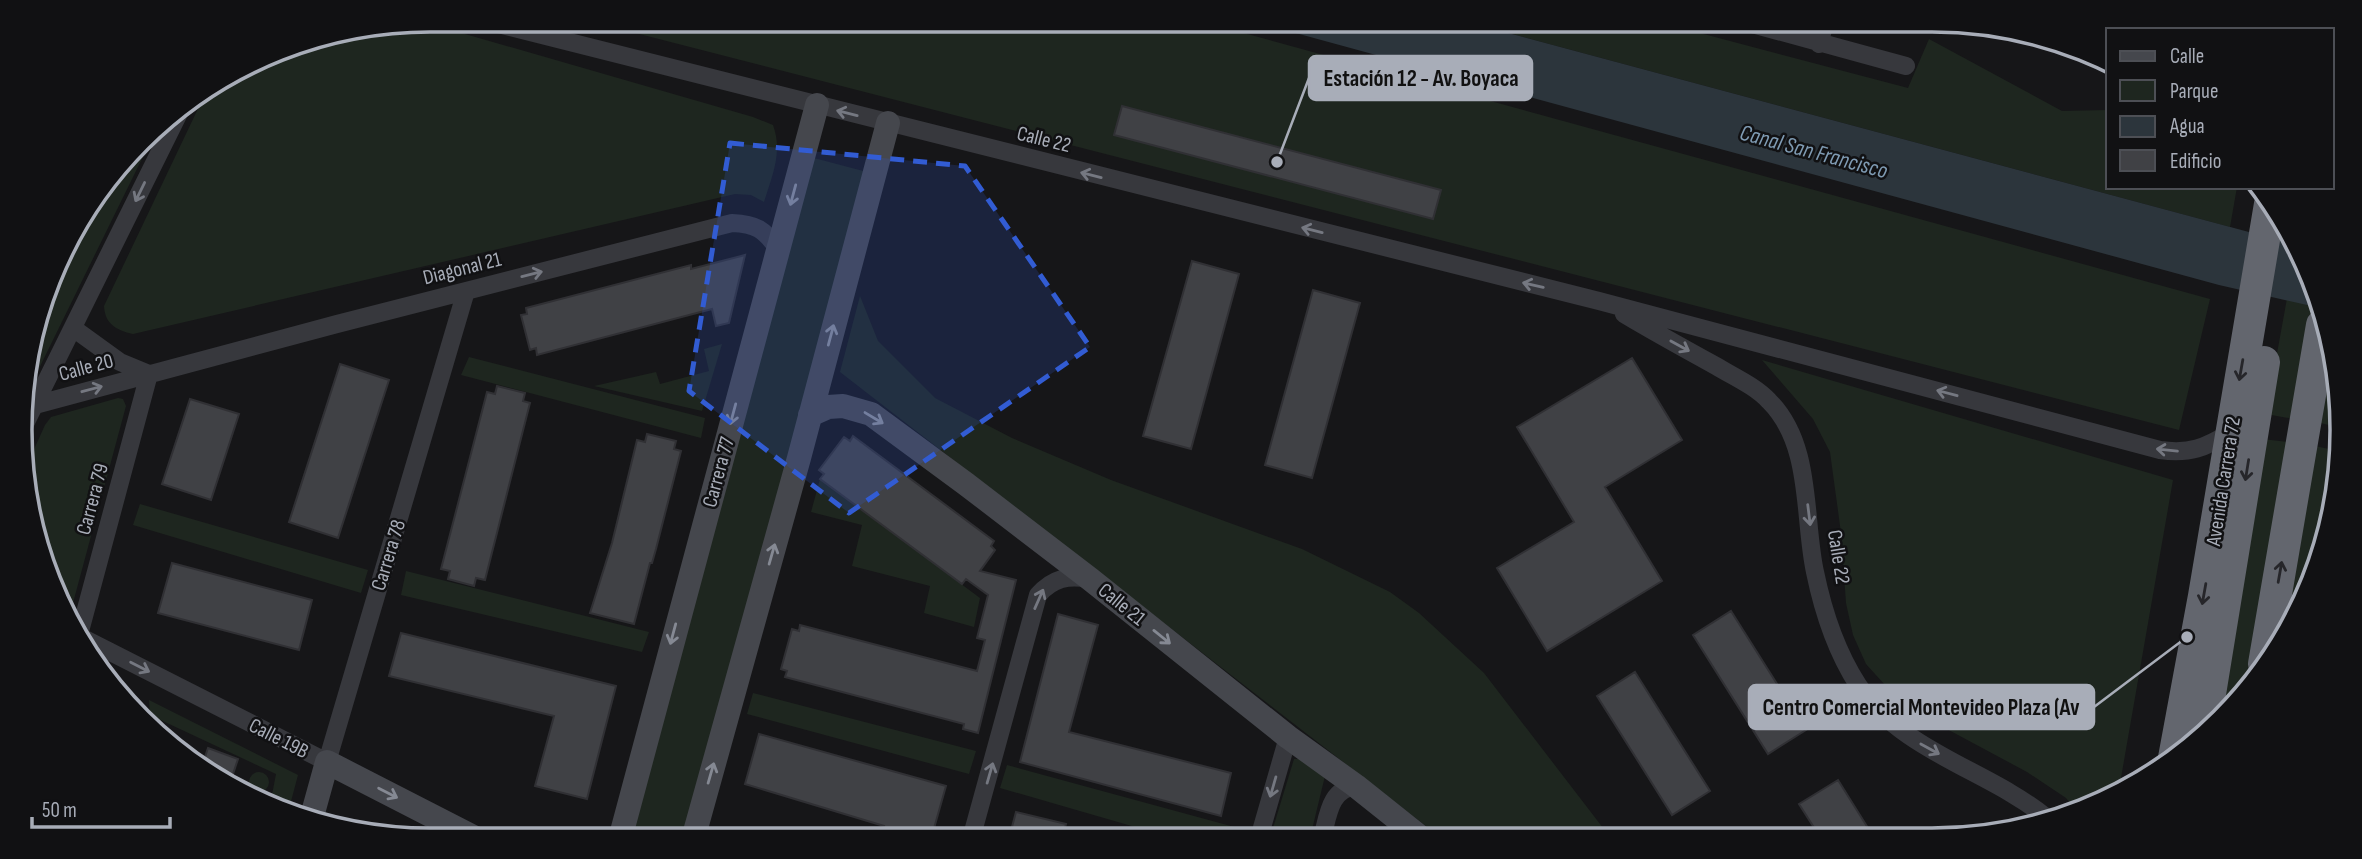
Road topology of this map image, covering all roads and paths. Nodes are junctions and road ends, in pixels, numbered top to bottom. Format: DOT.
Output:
graph roads {
  1 [pos="525,31"];
  2 [pos="1775,31"];
  3 [pos="1823,31"];
  4 [pos="1819,44"];
  5 [pos="1906,66"];
  6 [pos="817,105"];
  7 [pos="888,123"];
  8 [pos="172,126"];
  9 [pos="2274,226"];
  10 [pos="778,249"];
  11 [pos="466,291"];
  12 [pos="1599,301"];
  13 [pos="2263,304"];
  14 [pos="73,328"];
  15 [pos="2320,338"];
  16 [pos="149,374"];
  17 [pos="35,405"];
  18 [pos="32,411"];
  19 [pos="810,415"];
  20 [pos="2231,432"];
  21 [pos="1090,579"];
  22 [pos="2223,622"];
  23 [pos="82,623"];
  24 [pos="95,644"];
  25 [pos="2267,644"];
  26 [pos="2193,653"];
  27 [pos="2206,718"];
  28 [pos="1288,737"];
  29 [pos="2177,744"];
  30 [pos="327,762"];
  31 [pos="1356,786"];
  32 [pos="314,810"];
  33 [pos="2039,813"];
  34 [pos="456,828"];
  35 [pos="623,828"];
  36 [pos="696,828"];
  37 [pos="974,828"];
  38 [pos="1262,828"];
  39 [pos="1325,828"];
  40 [pos="1407,828"];
  1 -- 6 [label="street, Calle 22"];
  2 -- 4 [label="street"];
  3 -- 4 [label="street"];
  4 -- 5 [label="street"];
  7 -- 6 [label="street, Calle 22, one-way"];
  6 -- 10 [label="street, Carrera 77, one-way"];
  12 -- 7 [label="street, Calle 22, one-way"];
  19 -- 7 [label="street, one-way"];
  8 -- 14 [label="street, one-way"];
  9 -- 13 [label="highway, Avenida Carrera 72"];
  11 -- 10 [label="street, Diagonal 21, one-way"];
  10 -- 35 [label="street, Carrera 77, one-way"];
  11 -- 16 [label="street, Diagonal 21"];
  11 -- 30 [label="street, Carrera 78"];
  20 -- 12 [label="street, Calle 22, one-way"];
  12 -- 33 [label="street, Calle 22, one-way"];
  13 -- 20 [label="highway, Avenida Carrera 72, one-way"];
  13 -- 22 [label="highway, Avenida Carrera 72, one-way"];
  14 -- 16 [label="street"];
  14 -- 17 [label="street"];
  25 -- 15 [label="highway, one-way"];
  17 -- 16 [label="street, Calle 20, one-way"];
  16 -- 23 [label="street, Carrera 79"];
  17 -- 18 [label="street"];
  19 -- 21 [label="street, Calle 21, one-way"];
  36 -- 19 [label="street, one-way"];
  20 -- 26 [label="highway, Avenida Carrera 72, one-way"];
  21 -- 28 [label="street, Calle 21, one-way"];
  37 -- 21 [label="street, one-way"];
  22 -- 26 [label="highway"];
  22 -- 27 [label="highway, Avenida Carrera 72"];
  24 -- 30 [label="street, Calle 19B, one-way"];
  26 -- 29 [label="highway, Avenida Carrera 72"];
  28 -- 31 [label="street, Calle 21"];
  28 -- 38 [label="street, one-way"];
  30 -- 32 [label="street, Carrera 78"];
  30 -- 34 [label="street, Calle 19B, one-way"];
  31 -- 39 [label="street"];
  31 -- 40 [label="street, Calle 21"];
}
